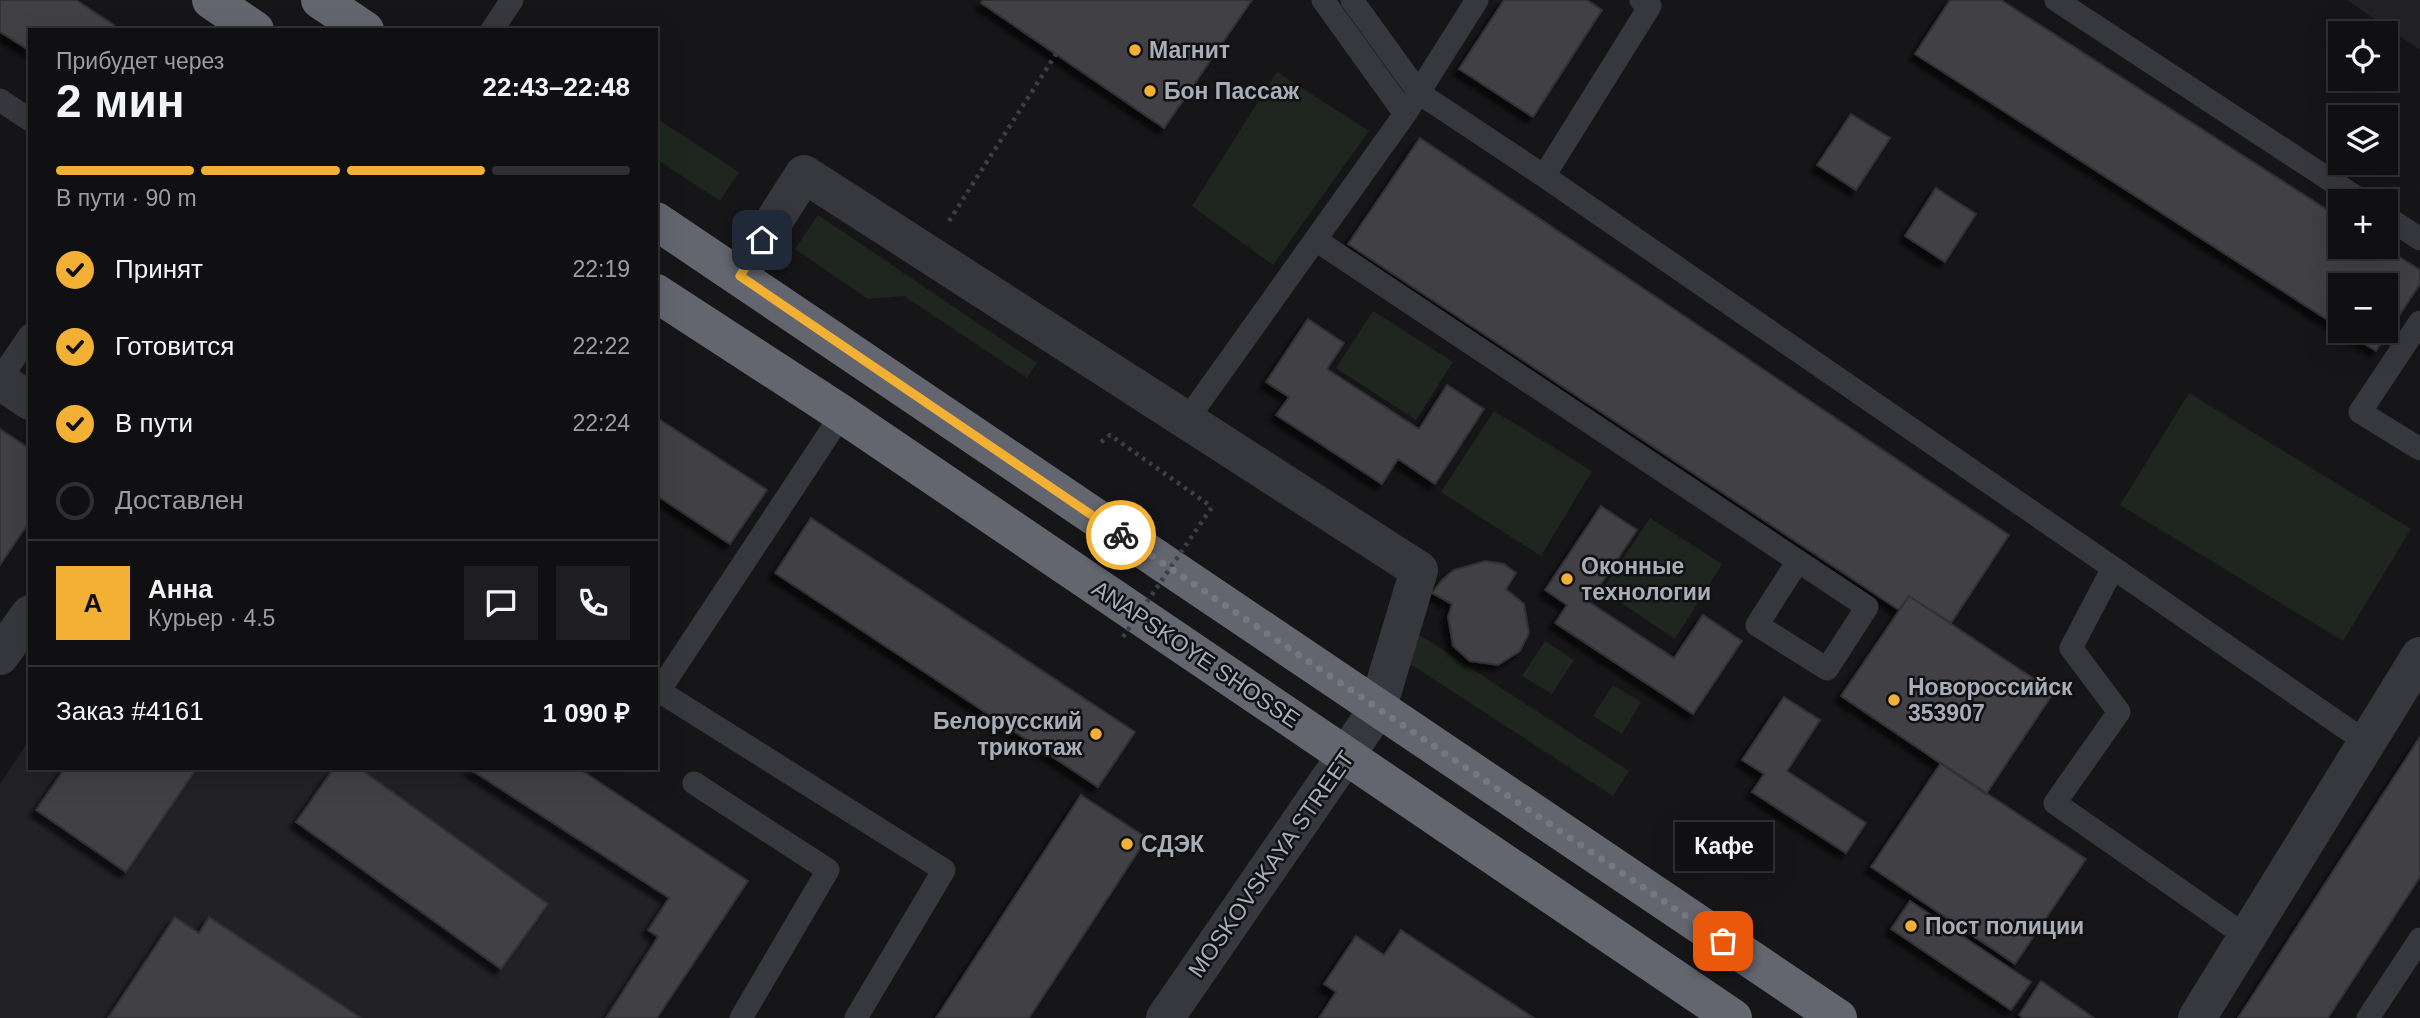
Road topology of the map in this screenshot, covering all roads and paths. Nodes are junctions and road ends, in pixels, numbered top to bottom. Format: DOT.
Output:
graph roads {
  1 [pos="211,0"];
  2 [pos="320,0"];
  3 [pos="512,0"];
  4 [pos="1323,0"];
  5 [pos="1353,0"];
  6 [pos="1477,0"];
  7 [pos="1641,0"];
  8 [pos="2056,0"];
  9 [pos="252,28"];
  10 [pos="362,28"];
  11 [pos="493,28"];
  12 [pos="1056,54"];
  13 [pos="1419,93"];
  14 [pos="0,100"];
  15 [pos="1405,114"];
  16 [pos="28,119"];
  17 [pos="1544,176"];
  18 [pos="2344,189"];
  19 [pos="658,222"];
  20 [pos="947,224"];
  21 [pos="2398,225"];
  22 [pos="2420,239"];
  23 [pos="1316,240"];
  24 [pos="740,276"];
  25 [pos="658,294"];
  26 [pos="2420,322"];
  27 [pos="28,338"];
  28 [pos="0,380"];
  29 [pos="28,400"];
  30 [pos="842,414"];
  31 [pos="1186,421"];
  32 [pos="1101,442"];
  33 [pos="2420,449"];
  34 [pos="1798,561"];
  35 [pos="2113,568"];
  36 [pos="28,617"];
  37 [pos="1123,637"];
  38 [pos="0,656"];
  39 [pos="2420,656"];
  40 [pos="1377,710"];
  41 [pos="2366,742"];
  42 [pos="1345,755"];
  43 [pos="694,783"];
  44 [pos="2247,937"];
  45 [pos="2420,939"];
  46 [pos="741,1018"];
  47 [pos="856,1018"];
  48 [pos="1164,1018"];
  49 [pos="1733,1018"];
  50 [pos="1838,1018"];
  51 [pos="2197,1018"];
  52 [pos="2368,1018"];
  1 -- 9 [label="highway"];
  2 -- 10 [label="highway"];
  3 -- 11 [label="lane"];
  4 -- 15 [label="lane"];
  5 -- 13 [label="lane"];
  6 -- 13 [label="lane"];
  7 -- 17 [label="lane"];
  8 -- 18 [label="lane"];
  12 -- 20 [label="path"];
  13 -- 15 [label="lane"];
  13 -- 17 [label="lane"];
  14 -- 16 [label="lane"];
  15 -- 23 [label="lane"];
  17 -- 35 [label="lane"];
  19 -- 24 [label="highway"];
  21 -- 22 [label="lane"];
  23 -- 31 [label="lane"];
  23 -- 34 [label="lane"];
  24 -- 31 [label="street"];
  24 -- 40 [label="highway"];
  25 -- 30 [label="highway, ANAPSKOYE SHOSSE"];
  26 -- 33 [label="lane"];
  27 -- 28 [label="lane"];
  28 -- 29 [label="street"];
  30 -- 42 [label="highway, ANAPSKOYE SHOSSE"];
  30 -- 47 [label="lane"];
  31 -- 40 [label="street, MOSKOVSKAYA STREET"];
  32 -- 37 [label="path, bridge"];
  35 -- 41 [label="lane"];
  35 -- 44 [label="lane"];
  36 -- 38 [label="street"];
  39 -- 41 [label="street"];
  40 -- 42 [label="street, MOSKOVSKAYA STREET"];
  40 -- 50 [label="highway"];
  41 -- 44 [label="street"];
  42 -- 48 [label="street, MOSKOVSKAYA STREET"];
  42 -- 49 [label="highway, ANAPSKOYE SHOSSE"];
  43 -- 46 [label="lane"];
  44 -- 51 [label="street"];
  45 -- 52 [label="lane"];
}
